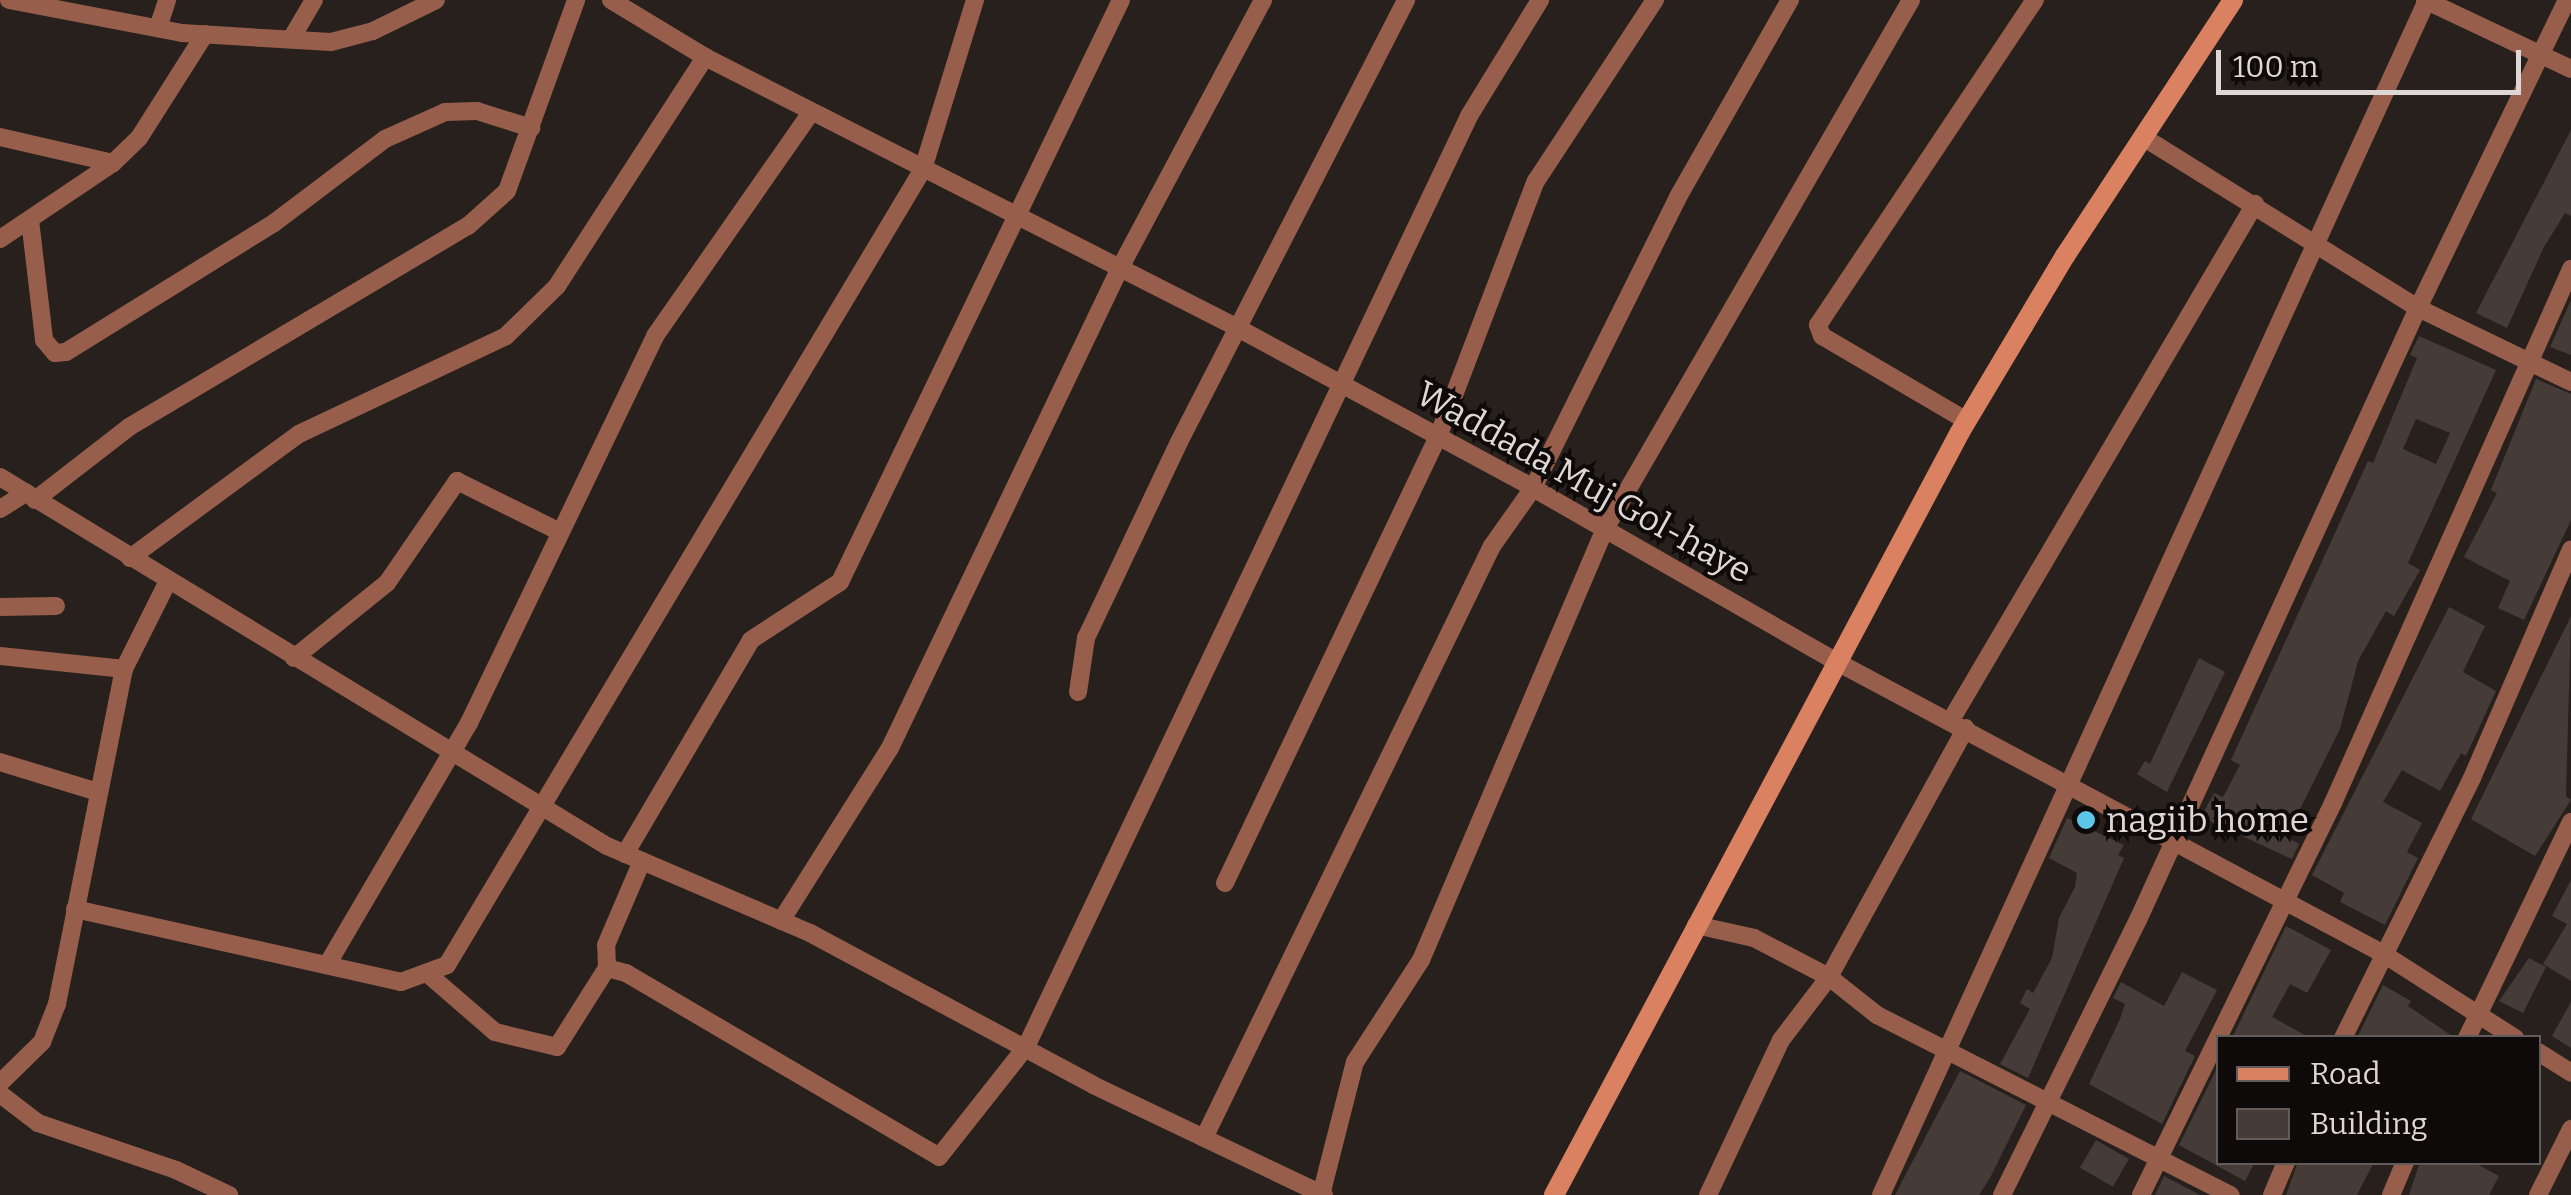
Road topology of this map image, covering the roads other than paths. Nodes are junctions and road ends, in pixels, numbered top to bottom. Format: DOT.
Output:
graph roads {
  1 [pos="9,0"];
  2 [pos="167,0"];
  3 [pos="314,0"];
  4 [pos="436,0"];
  5 [pos="576,0"];
  6 [pos="611,0"];
  7 [pos="976,0"];
  8 [pos="1121,0"];
  9 [pos="1263,0"];
  10 [pos="1406,0"];
  11 [pos="1540,0"];
  12 [pos="1656,0"];
  13 [pos="1790,0"];
  14 [pos="1911,0"];
  15 [pos="2035,0"];
  16 [pos="2234,0"];
  17 [pos="2426,0"];
  18 [pos="2567,0"];
  19 [pos="158,28"];
  20 [pos="205,34"];
  21 [pos="291,39"];
  22 [pos="2539,54"];
  23 [pos="705,56"];
  24 [pos="2571,69"];
  25 [pos="811,112"];
  26 [pos="532,128"];
  27 [pos="0,137"];
  28 [pos="2143,137"];
  29 [pos="113,163"];
  30 [pos="923,170"];
  31 [pos="2255,204"];
  32 [pos="1020,218"];
  33 [pos="30,220"];
  34 [pos="0,238"];
  35 [pos="2320,243"];
  36 [pos="1120,268"];
  37 [pos="2571,269"];
  38 [pos="2418,308"];
  39 [pos="1234,326"];
  40 [pos="2530,360"];
  41 [pos="2571,382"];
  42 [pos="1344,386"];
  43 [pos="1967,420"];
  44 [pos="1438,437"];
  45 [pos="0,477"];
  46 [pos="1533,488"];
  47 [pos="31,496"];
  48 [pos="0,509"];
  49 [pos="1605,529"];
  50 [pos="560,532"];
  51 [pos="2571,549"];
  52 [pos="130,558"];
  53 [pos="168,581"];
  54 [pos="56,606"];
  55 [pos="0,607"];
  56 [pos="0,656"];
  57 [pos="294,658"];
  58 [pos="1839,663"];
  59 [pos="124,669"];
  60 [pos="1078,692"];
  61 [pos="1959,724"];
  62 [pos="450,756"];
  63 [pos="0,762"];
  64 [pos="2072,784"];
  65 [pos="98,792"];
  66 [pos="538,807"];
  67 [pos="2571,822"];
  68 [pos="2172,840"];
  69 [pos="634,858"];
  70 [pos="1225,883"];
  71 [pos="2285,900"];
  72 [pos="75,910"];
  73 [pos="782,921"];
  74 [pos="1696,925"];
  75 [pos="2382,952"];
  76 [pos="327,966"];
  77 [pos="607,968"];
  78 [pos="429,976"];
  79 [pos="1829,976"];
  80 [pos="2479,1014"];
  81 [pos="2220,1035"];
  82 [pos="2345,1035"];
  83 [pos="2468,1035"];
  84 [pos="2511,1035"];
  85 [pos="2216,1042"];
  86 [pos="1026,1047"];
  87 [pos="1949,1051"];
  88 [pos="2541,1054"];
  89 [pos="2571,1073"];
  90 [pos="0,1083"];
  91 [pos="0,1094"];
  92 [pos="2049,1100"];
  93 [pos="2571,1129"];
  94 [pos="1204,1138"];
  95 [pos="2160,1158"];
  96 [pos="2285,1165"];
  97 [pos="2404,1165"];
  98 [pos="229,1195"];
  99 [pos="1322,1195"];
  100 [pos="1554,1195"];
  101 [pos="1708,1195"];
  102 [pos="1881,1195"];
  103 [pos="2002,1195"];
  104 [pos="2141,1195"];
  105 [pos="2232,1195"];
  106 [pos="2272,1195"];
  107 [pos="2390,1195"];
  108 [pos="2538,1195"];
  1 -- 19 [label="street"];
  2 -- 19 [label="street"];
  3 -- 21 [label="street"];
  4 -- 21 [label="street"];
  5 -- 26 [label="street"];
  6 -- 23 [label="street, Waddada Muj Gol-haye"];
  7 -- 30 [label="street"];
  8 -- 32 [label="street"];
  9 -- 36 [label="street"];
  10 -- 39 [label="street"];
  11 -- 42 [label="street"];
  12 -- 44 [label="street"];
  13 -- 46 [label="street"];
  14 -- 49 [label="street"];
  15 -- 43 [label="street"];
  16 -- 28 [label="main road"];
  17 -- 22 [label="street"];
  17 -- 35 [label="street"];
  18 -- 22 [label="street"];
  19 -- 20 [label="street"];
  20 -- 21 [label="street"];
  20 -- 29 [label="street"];
  22 -- 24 [label="street"];
  22 -- 38 [label="street"];
  23 -- 25 [label="street, Waddada Muj Gol-haye"];
  23 -- 52 [label="street"];
  25 -- 30 [label="street, Waddada Muj Gol-haye"];
  25 -- 50 [label="street"];
  26 -- 33 [label="street"];
  26 -- 47 [label="street"];
  27 -- 29 [label="street"];
  28 -- 31 [label="street"];
  28 -- 43 [label="main road"];
  29 -- 33 [label="street"];
  30 -- 32 [label="street, Waddada Muj Gol-haye"];
  30 -- 66 [label="street"];
  31 -- 35 [label="street"];
  31 -- 61 [label="street"];
  32 -- 36 [label="street, Waddada Muj Gol-haye"];
  32 -- 69 [label="street"];
  33 -- 34 [label="street"];
  35 -- 38 [label="street"];
  35 -- 64 [label="street"];
  36 -- 39 [label="street, Waddada Muj Gol-haye"];
  36 -- 73 [label="street"];
  37 -- 40 [label="street"];
  38 -- 40 [label="street"];
  38 -- 68 [label="street"];
  39 -- 42 [label="street, Waddada Muj Gol-haye"];
  39 -- 60 [label="street"];
  40 -- 41 [label="street"];
  40 -- 71 [label="street"];
  42 -- 44 [label="street, Waddada Muj Gol-haye"];
  42 -- 86 [label="street"];
  43 -- 58 [label="main road"];
  44 -- 46 [label="street, Waddada Muj Gol-haye"];
  44 -- 70 [label="street"];
  45 -- 47 [label="street"];
  46 -- 49 [label="street, Waddada Muj Gol-haye"];
  46 -- 94 [label="street"];
  47 -- 48 [label="street"];
  47 -- 52 [label="street"];
  49 -- 58 [label="street, Waddada Muj Gol-haye"];
  49 -- 99 [label="street"];
  50 -- 57 [label="street"];
  50 -- 62 [label="street"];
  51 -- 75 [label="street"];
  52 -- 53 [label="street"];
  53 -- 57 [label="street"];
  53 -- 59 [label="street"];
  54 -- 55 [label="street"];
  56 -- 59 [label="street"];
  57 -- 62 [label="street"];
  58 -- 61 [label="street, Waddada Muj Gol-haye"];
  58 -- 74 [label="main road"];
  59 -- 65 [label="street"];
  61 -- 64 [label="street, Waddada Muj Gol-haye"];
  61 -- 79 [label="street"];
  62 -- 66 [label="street"];
  62 -- 76 [label="street"];
  63 -- 65 [label="street"];
  64 -- 68 [label="street, Waddada Muj Gol-haye"];
  64 -- 87 [label="street"];
  65 -- 72 [label="street"];
  66 -- 69 [label="street"];
  66 -- 78 [label="street"];
  67 -- 80 [label="street"];
  68 -- 71 [label="street, Waddada Muj Gol-haye"];
  68 -- 92 [label="street"];
  69 -- 73 [label="street"];
  69 -- 77 [label="street"];
  71 -- 75 [label="street, Waddada Muj Gol-haye"];
  71 -- 81 [label="street"];
  72 -- 76 [label="street"];
  72 -- 90 [label="street"];
  73 -- 86 [label="street"];
  74 -- 79 [label="street"];
  74 -- 100 [label="main road"];
  75 -- 80 [label="street, Waddada Muj Gol-haye"];
  75 -- 82 [label="street"];
  76 -- 78 [label="street"];
  77 -- 78 [label="street"];
  77 -- 86 [label="street"];
  79 -- 87 [label="street"];
  79 -- 101 [label="street"];
  80 -- 83 [label="street"];
  80 -- 84 [label="street, Waddada Muj Gol-haye"];
  85 -- 95 [label="street"];
  86 -- 94 [label="street"];
  87 -- 92 [label="street"];
  87 -- 102 [label="street"];
  88 -- 89 [label="street"];
  91 -- 98 [label="street"];
  92 -- 95 [label="street"];
  92 -- 103 [label="street"];
  93 -- 108 [label="street"];
  94 -- 99 [label="street"];
  95 -- 104 [label="street"];
  95 -- 105 [label="street"];
  96 -- 106 [label="street"];
  97 -- 107 [label="street"];
}
